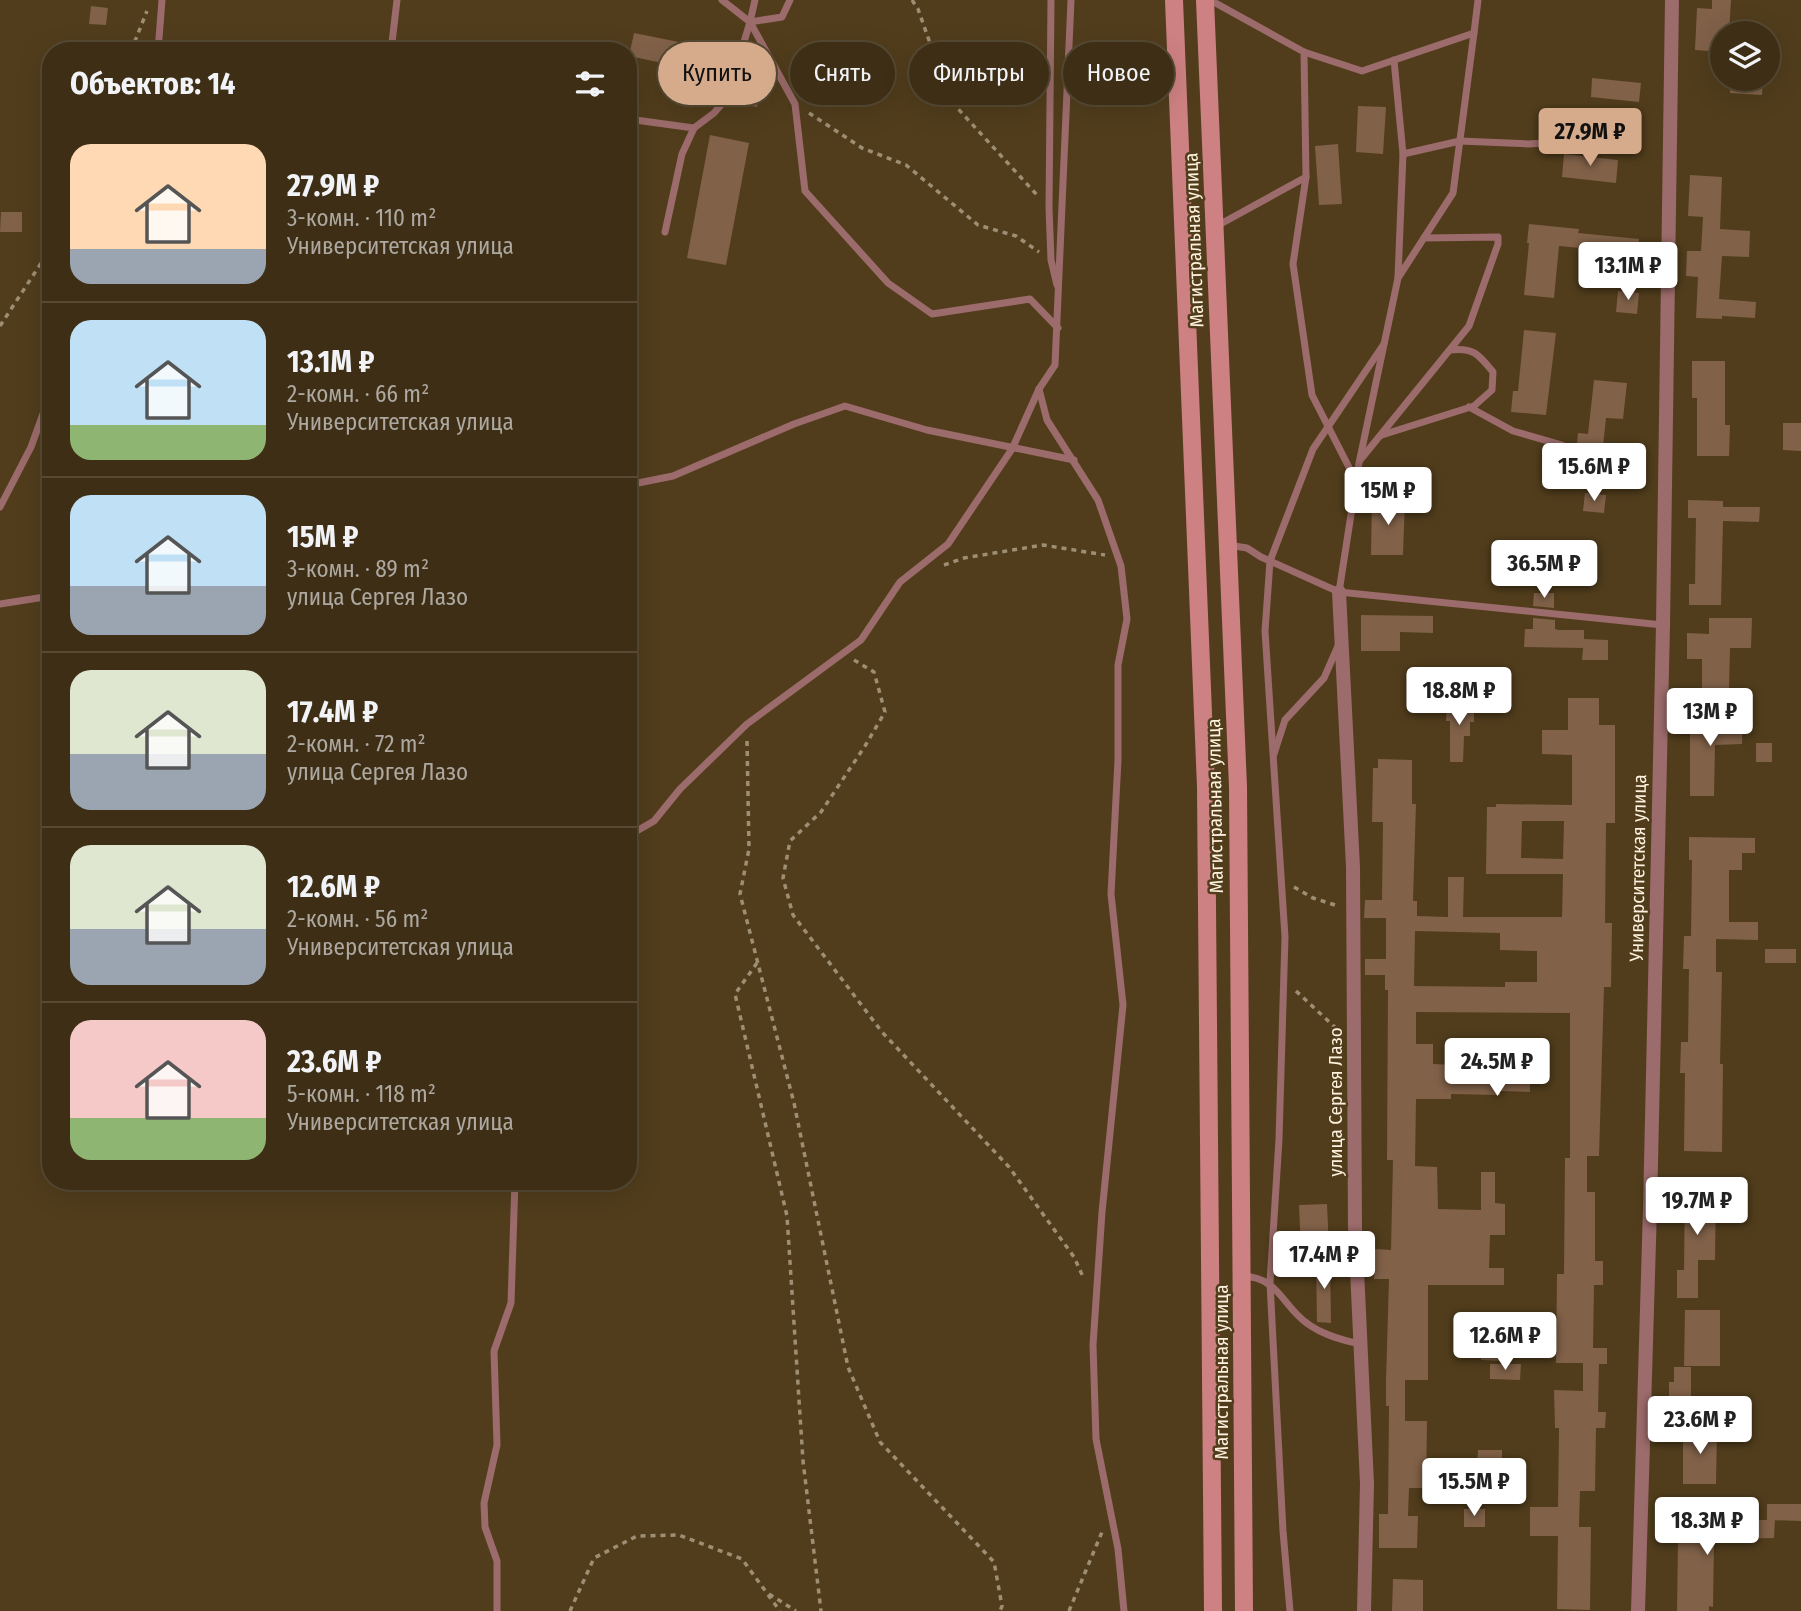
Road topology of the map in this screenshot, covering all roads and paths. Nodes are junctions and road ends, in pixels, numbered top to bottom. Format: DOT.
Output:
graph roads {
  1 [pos="152,0"];
  2 [pos="162,0"];
  3 [pos="397,0"];
  4 [pos="722,0"];
  5 [pos="755,0"];
  6 [pos="790,0"];
  7 [pos="912,0"];
  8 [pos="1051,0"];
  9 [pos="1071,0"];
  10 [pos="1174,0"];
  11 [pos="1208,0"];
  12 [pos="1478,0"];
  13 [pos="1672,0"];
  14 [pos="750,22"];
  15 [pos="1474,33"];
  16 [pos="135,42"];
  17 [pos="159,42"];
  18 [pos="392,42"];
  19 [pos="1304,52"];
  20 [pos="1394,60"];
  21 [pos="790,95"];
  22 [pos="795,105"];
  23 [pos="797,105"];
  24 [pos="637,120"];
  25 [pos="694,128"];
  26 [pos="1460,141"];
  27 [pos="1632,144"];
  28 [pos="1403,154"];
  29 [pos="1306,177"];
  30 [pos="1049,208"];
  31 [pos="1214,227"];
  32 [pos="665,232"];
  33 [pos="1424,238"];
  34 [pos="1051,260"];
  35 [pos="42,262"];
  36 [pos="1398,278"];
  37 [pos="1060,295"];
  38 [pos="0,326"];
  39 [pos="1058,328"];
  40 [pos="1384,344"];
  41 [pos="1450,350"];
  42 [pos="1039,389"];
  43 [pos="1469,407"];
  44 [pos="42,417"];
  45 [pos="1328,425"];
  46 [pos="1381,435"];
  47 [pos="1562,445"];
  48 [pos="1012,449"];
  49 [pos="1074,460"];
  50 [pos="1359,463"];
  51 [pos="1356,482"];
  52 [pos="637,483"];
  53 [pos="0,507"];
  54 [pos="1228,545"];
  55 [pos="1117,557"];
  56 [pos="1270,561"];
  57 [pos="942,566"];
  58 [pos="1339,592"];
  59 [pos="42,597"];
  60 [pos="0,604"];
  61 [pos="1663,625"];
  62 [pos="1342,639"];
  63 [pos="844,653"];
  64 [pos="747,724"];
  65 [pos="1272,761"];
  66 [pos="637,831"];
  67 [pos="1280,880"];
  68 [pos="1353,911"];
  69 [pos="758,962"];
  70 [pos="1284,978"];
  71 [pos="1354,1044"];
  72 [pos="515,1190"];
  73 [pos="1241,1276"];
  74 [pos="1270,1283"];
  75 [pos="1096,1304"];
  76 [pos="1360,1344"];
  77 [pos="1111,1511"];
  78 [pos="767,1593"];
  79 [pos="498,1611"];
  80 [pos="570,1611"];
  81 [pos="780,1611"];
  82 [pos="796,1611"];
  83 [pos="821,1611"];
  84 [pos="1000,1611"];
  85 [pos="1069,1611"];
  86 [pos="1124,1611"];
  87 [pos="1213,1611"];
  88 [pos="1244,1611"];
  89 [pos="1290,1611"];
  90 [pos="1364,1611"];
  91 [pos="1638,1611"];
  1 -- 16 [label="path"];
  2 -- 17 [label="lane"];
  3 -- 18 [label="lane"];
  4 -- 14 [label="lane"];
  5 -- 14 [label="lane"];
  6 -- 14 [label="lane"];
  7 -- 30 [label="path"];
  8 -- 30 [label="lane"];
  9 -- 37 [label="lane"];
  10 -- 87 [label="main road, Магистральная улица"];
  11 -- 19 [label="lane"];
  11 -- 31 [label="main road, Магистральная улица"];
  12 -- 15 [label="lane"];
  13 -- 61 [label="street, Университетская улица"];
  14 -- 21 [label="lane"];
  14 -- 25 [label="lane"];
  15 -- 20 [label="lane"];
  15 -- 26 [label="lane"];
  19 -- 20 [label="lane"];
  19 -- 29 [label="lane"];
  20 -- 28 [label="lane"];
  22 -- 39 [label="lane"];
  23 -- 34 [label="path"];
  24 -- 25 [label="lane"];
  25 -- 32 [label="lane"];
  26 -- 27 [label="lane"];
  26 -- 28 [label="lane"];
  26 -- 33 [label="lane"];
  28 -- 36 [label="lane"];
  29 -- 31 [label="lane"];
  29 -- 45 [label="lane"];
  30 -- 34 [label="lane"];
  31 -- 54 [label="main road, Магистральная улица"];
  33 -- 36 [label="lane"];
  33 -- 41 [label="lane"];
  34 -- 37 [label="lane"];
  35 -- 38 [label="path"];
  36 -- 40 [label="lane"];
  37 -- 39 [label="lane"];
  39 -- 42 [label="lane"];
  40 -- 45 [label="lane"];
  40 -- 50 [label="lane"];
  41 -- 43 [label="lane"];
  41 -- 46 [label="lane"];
  42 -- 48 [label="lane"];
  42 -- 49 [label="lane"];
  43 -- 46 [label="lane"];
  43 -- 47 [label="lane"];
  44 -- 53 [label="lane"];
  45 -- 51 [label="lane"];
  45 -- 56 [label="lane"];
  46 -- 50 [label="lane"];
  48 -- 49 [label="lane"];
  48 -- 52 [label="lane"];
  48 -- 63 [label="lane"];
  49 -- 55 [label="lane"];
  50 -- 51 [label="lane"];
  51 -- 58 [label="lane"];
  54 -- 56 [label="lane"];
  54 -- 73 [label="main road, Магистральная улица"];
  55 -- 57 [label="path"];
  55 -- 75 [label="lane"];
  56 -- 58 [label="lane"];
  56 -- 65 [label="lane"];
  58 -- 61 [label="lane"];
  58 -- 62 [label="street, улица Сергея Лазо"];
  59 -- 60 [label="lane"];
  61 -- 91 [label="street, Университетская улица"];
  62 -- 65 [label="lane"];
  62 -- 68 [label="street, улица Сергея Лазо"];
  63 -- 64 [label="lane"];
  63 -- 75 [label="path"];
  64 -- 66 [label="lane"];
  64 -- 69 [label="path"];
  65 -- 67 [label="lane"];
  67 -- 68 [label="path"];
  67 -- 70 [label="lane"];
  68 -- 71 [label="street, улица Сергея Лазо"];
  69 -- 83 [label="path"];
  69 -- 84 [label="path"];
  70 -- 71 [label="path"];
  70 -- 74 [label="lane"];
  71 -- 76 [label="street, улица Сергея Лазо"];
  72 -- 79 [label="lane"];
  73 -- 74 [label="lane"];
  73 -- 88 [label="main road, Магистральная улица"];
  74 -- 76 [label="lane"];
  74 -- 89 [label="lane"];
  75 -- 77 [label="lane"];
  76 -- 90 [label="street, улица Сергея Лазо"];
  77 -- 85 [label="path"];
  77 -- 86 [label="lane"];
  78 -- 80 [label="path"];
  78 -- 81 [label="path"];
  78 -- 82 [label="path"];
}
